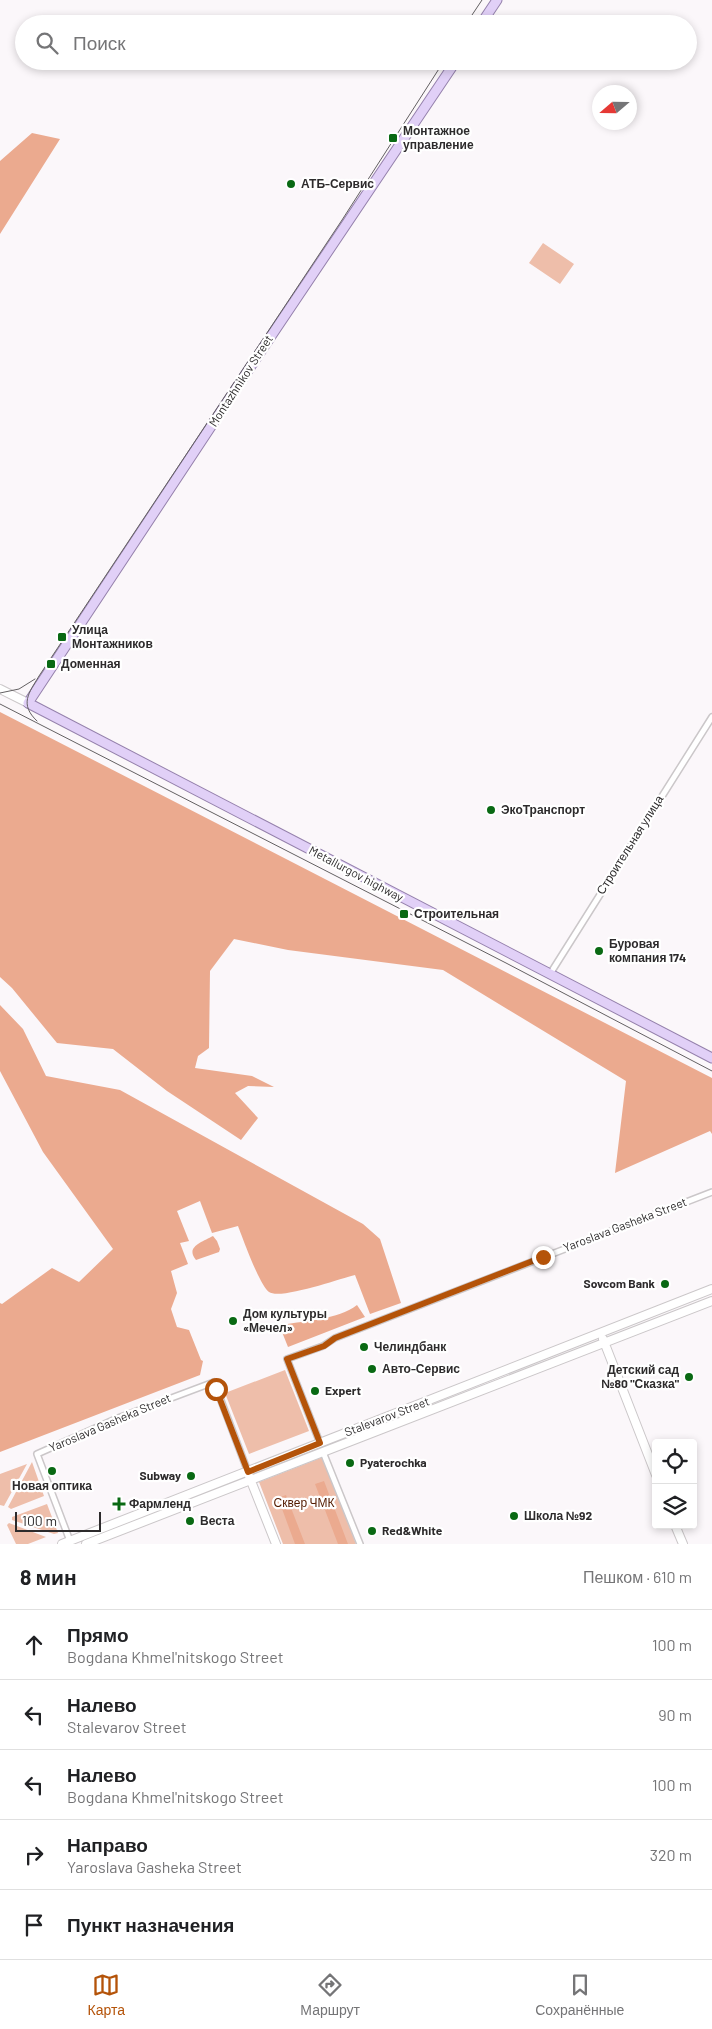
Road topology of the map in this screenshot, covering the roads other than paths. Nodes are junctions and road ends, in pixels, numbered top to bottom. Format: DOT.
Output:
graph roads {
  1 [pos="497,0"];
  2 [pos="487,15"];
  3 [pos="450,70"];
  4 [pos="0,689"];
  5 [pos="28,703"];
  6 [pos="712,717"];
  7 [pos="550,974"];
  8 [pos="712,1058"];
  9 [pos="712,1192"];
  10 [pos="712,1289"];
  11 [pos="712,1301"];
  12 [pos="600,1333"];
  13 [pos="604,1343"];
  14 [pos="320,1443"];
  15 [pos="323,1452"];
  16 [pos="652,1465"];
  17 [pos="249,1476"];
  18 [pos="677,1529"];
  19 [pos="70,1541"];
  20 [pos="62,1544"];
  21 [pos="86,1544"];
  22 [pos="276,1544"];
  23 [pos="360,1544"];
  24 [pos="683,1544"];
  1 -- 2 [label="main road"];
  3 -- 5 [label="main road, Montazhnikov Street"];
  4 -- 5 [label="main road, Metallurgov highway"];
  5 -- 7 [label="main road, Metallurgov highway"];
  6 -- 7 [label="street, Строительная улица"];
  7 -- 8 [label="main road, Metallurgov highway"];
  9 -- 14 [label="street, Yaroslava Gasheka Street"];
  10 -- 12 [label="main road, Stalevarov Street"];
  11 -- 13 [label="main road, Stalevarov Street"];
  12 -- 13 [label="main road"];
  12 -- 14 [label="main road, Stalevarov Street"];
  13 -- 15 [label="main road, Stalevarov Street"];
  13 -- 16 [label="main road"];
  14 -- 15 [label="main road"];
  14 -- 17 [label="main road, Stalevarov Street"];
  15 -- 17 [label="main road, Stalevarov Street"];
  15 -- 23 [label="street"];
  17 -- 19 [label="main road, Stalevarov Street"];
  17 -- 19 [label="street, Yaroslava Gasheka Street"];
  17 -- 21 [label="main road, Stalevarov Street"];
  17 -- 22 [label="main road"];
  18 -- 24 [label="main road"];
  19 -- 20 [label="main road, Stalevarov Street"];
}
